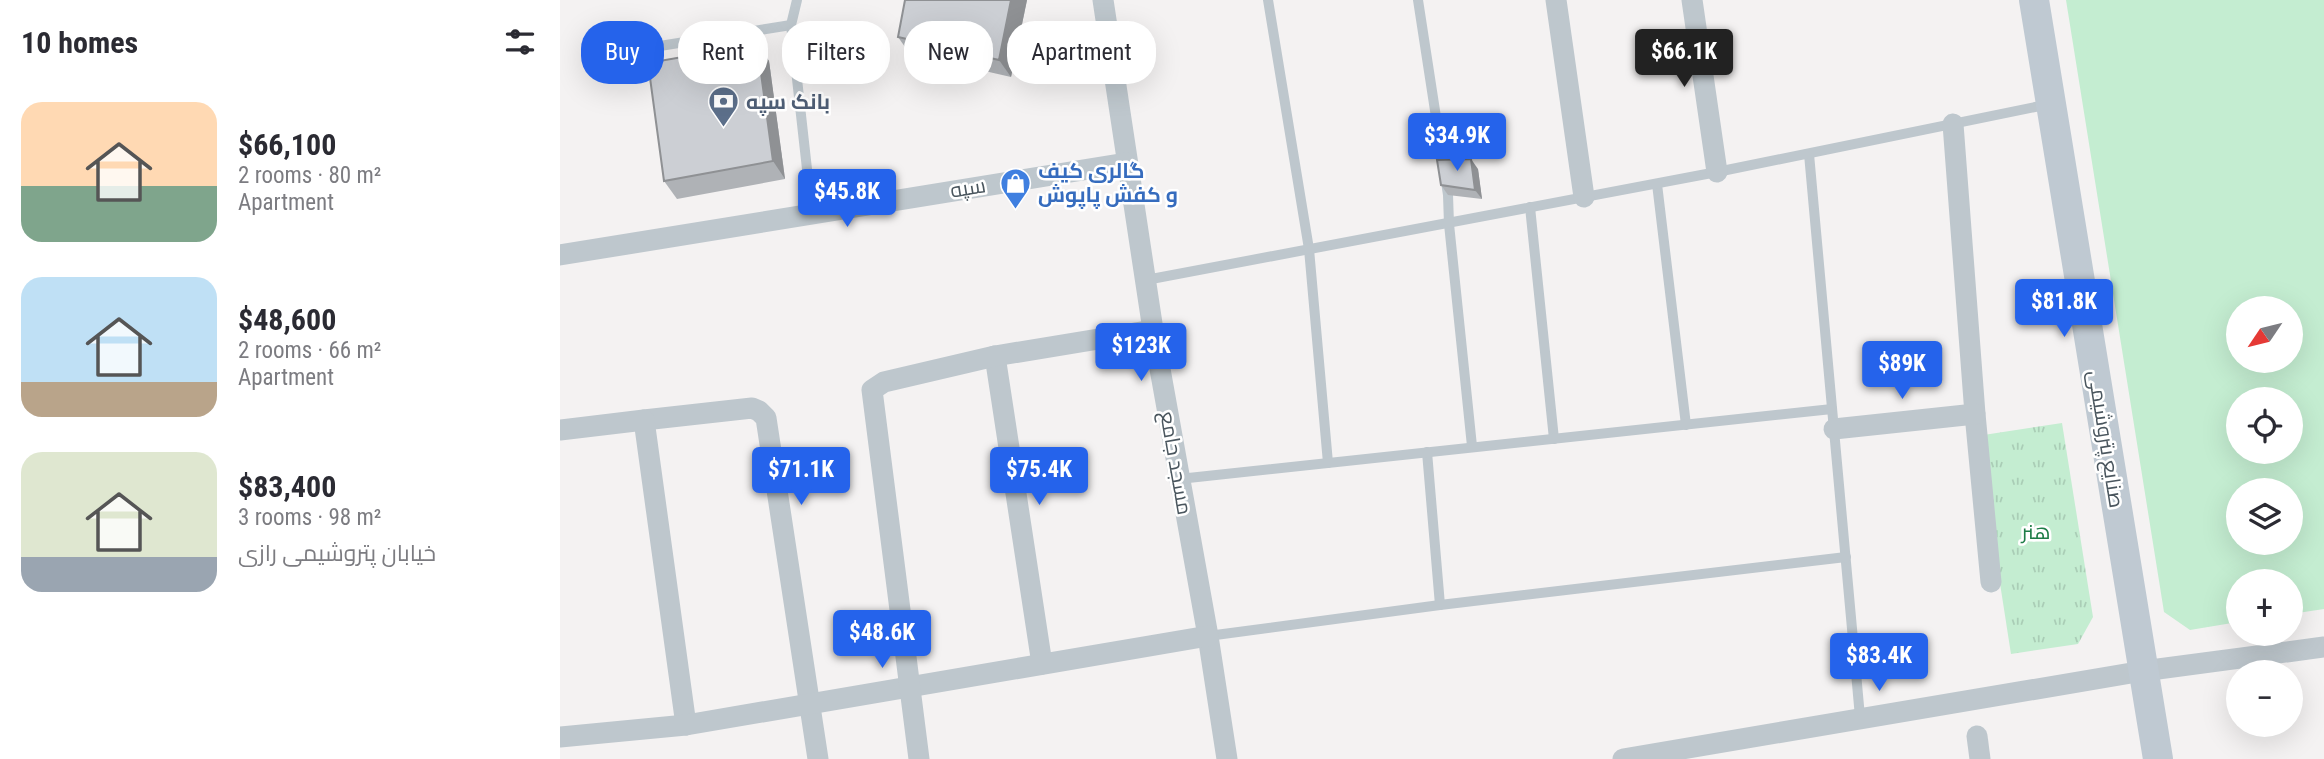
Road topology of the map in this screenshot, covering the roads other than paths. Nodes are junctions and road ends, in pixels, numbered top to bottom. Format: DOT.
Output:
graph roads {
  1 [pos="797,0"];
  2 [pos="1103,0"];
  3 [pos="1268,0"];
  4 [pos="1418,0"];
  5 [pos="1556,0"];
  6 [pos="1692,0"];
  7 [pos="2034,0"];
  8 [pos="791,21"];
  9 [pos="782,26"];
  10 [pos="664,45"];
  11 [pos="797,84"];
  12 [pos="2051,104"];
  13 [pos="1953,124"];
  14 [pos="1809,154"];
  15 [pos="1126,163"];
  16 [pos="1717,172"];
  17 [pos="1657,184"];
  18 [pos="1584,197"];
  19 [pos="1530,208"];
  20 [pos="812,214"];
  21 [pos="1449,224"];
  22 [pos="1309,249"];
  23 [pos="560,255"];
  24 [pos="1146,280"];
  25 [pos="1153,330"];
  26 [pos="995,356"];
  27 [pos="1975,414"];
  28 [pos="1833,419"];
  29 [pos="644,420"];
  30 [pos="1686,425"];
  31 [pos="560,430"];
  32 [pos="1555,439"];
  33 [pos="1472,446"];
  34 [pos="1427,452"];
  35 [pos="1328,463"];
  36 [pos="1179,479"];
  37 [pos="1846,557"];
  38 [pos="1991,582"];
  39 [pos="1440,604"];
  40 [pos="1208,636"];
  41 [pos="2324,647"];
  42 [pos="1042,664"];
  43 [pos="2143,670"];
  44 [pos="909,687"];
  45 [pos="810,704"];
  46 [pos="1860,717"];
  47 [pos="686,725"];
  48 [pos="1977,736"];
  49 [pos="560,737"];
  50 [pos="818,759"];
  51 [pos="919,759"];
  52 [pos="1227,759"];
  53 [pos="1623,759"];
  54 [pos="1980,759"];
  55 [pos="2158,759"];
  1 -- 8 [label="lane"];
  2 -- 15 [label="street, مسجد جامع"];
  3 -- 22 [label="lane"];
  4 -- 21 [label="lane"];
  5 -- 18 [label="street"];
  6 -- 16 [label="street"];
  7 -- 12 [label="main road, صنایع پتروشیمی"];
  9 -- 10 [label="lane"];
  11 -- 20 [label="lane"];
  12 -- 13 [label="lane"];
  12 -- 43 [label="main road, صنایع پتروشیمی"];
  13 -- 14 [label="lane"];
  13 -- 27 [label="street"];
  14 -- 16 [label="lane"];
  14 -- 28 [label="lane"];
  15 -- 20 [label="street, سپه"];
  15 -- 24 [label="street, مسجد جامع"];
  16 -- 17 [label="lane"];
  17 -- 18 [label="lane"];
  17 -- 30 [label="lane"];
  18 -- 19 [label="lane"];
  19 -- 21 [label="lane"];
  19 -- 32 [label="lane"];
  20 -- 23 [label="street, سپه"];
  21 -- 22 [label="lane"];
  21 -- 33 [label="lane"];
  22 -- 24 [label="lane"];
  22 -- 35 [label="lane"];
  24 -- 25 [label="street, مسجد جامع"];
  25 -- 26 [label="street"];
  25 -- 36 [label="street, مسجد جامع"];
  26 -- 42 [label="street"];
  26 -- 44 [label="street"];
  27 -- 28 [label="street"];
  27 -- 38 [label="street"];
  28 -- 30 [label="lane"];
  28 -- 37 [label="lane"];
  29 -- 31 [label="street"];
  29 -- 45 [label="street"];
  29 -- 47 [label="street"];
  30 -- 32 [label="lane"];
  32 -- 33 [label="lane"];
  33 -- 34 [label="lane"];
  34 -- 35 [label="lane"];
  34 -- 39 [label="lane"];
  35 -- 36 [label="lane"];
  36 -- 40 [label="street, مسجد جامع"];
  37 -- 39 [label="lane"];
  37 -- 46 [label="lane"];
  39 -- 40 [label="lane"];
  40 -- 42 [label="street"];
  40 -- 52 [label="street, مسجد جامع"];
  41 -- 43 [label="street"];
  42 -- 44 [label="street"];
  43 -- 46 [label="street"];
  43 -- 55 [label="main road, صنایع پتروشیمی"];
  44 -- 45 [label="street"];
  44 -- 51 [label="street"];
  45 -- 47 [label="street"];
  45 -- 50 [label="street"];
  46 -- 53 [label="street"];
  47 -- 49 [label="street"];
  48 -- 54 [label="street"];
}
